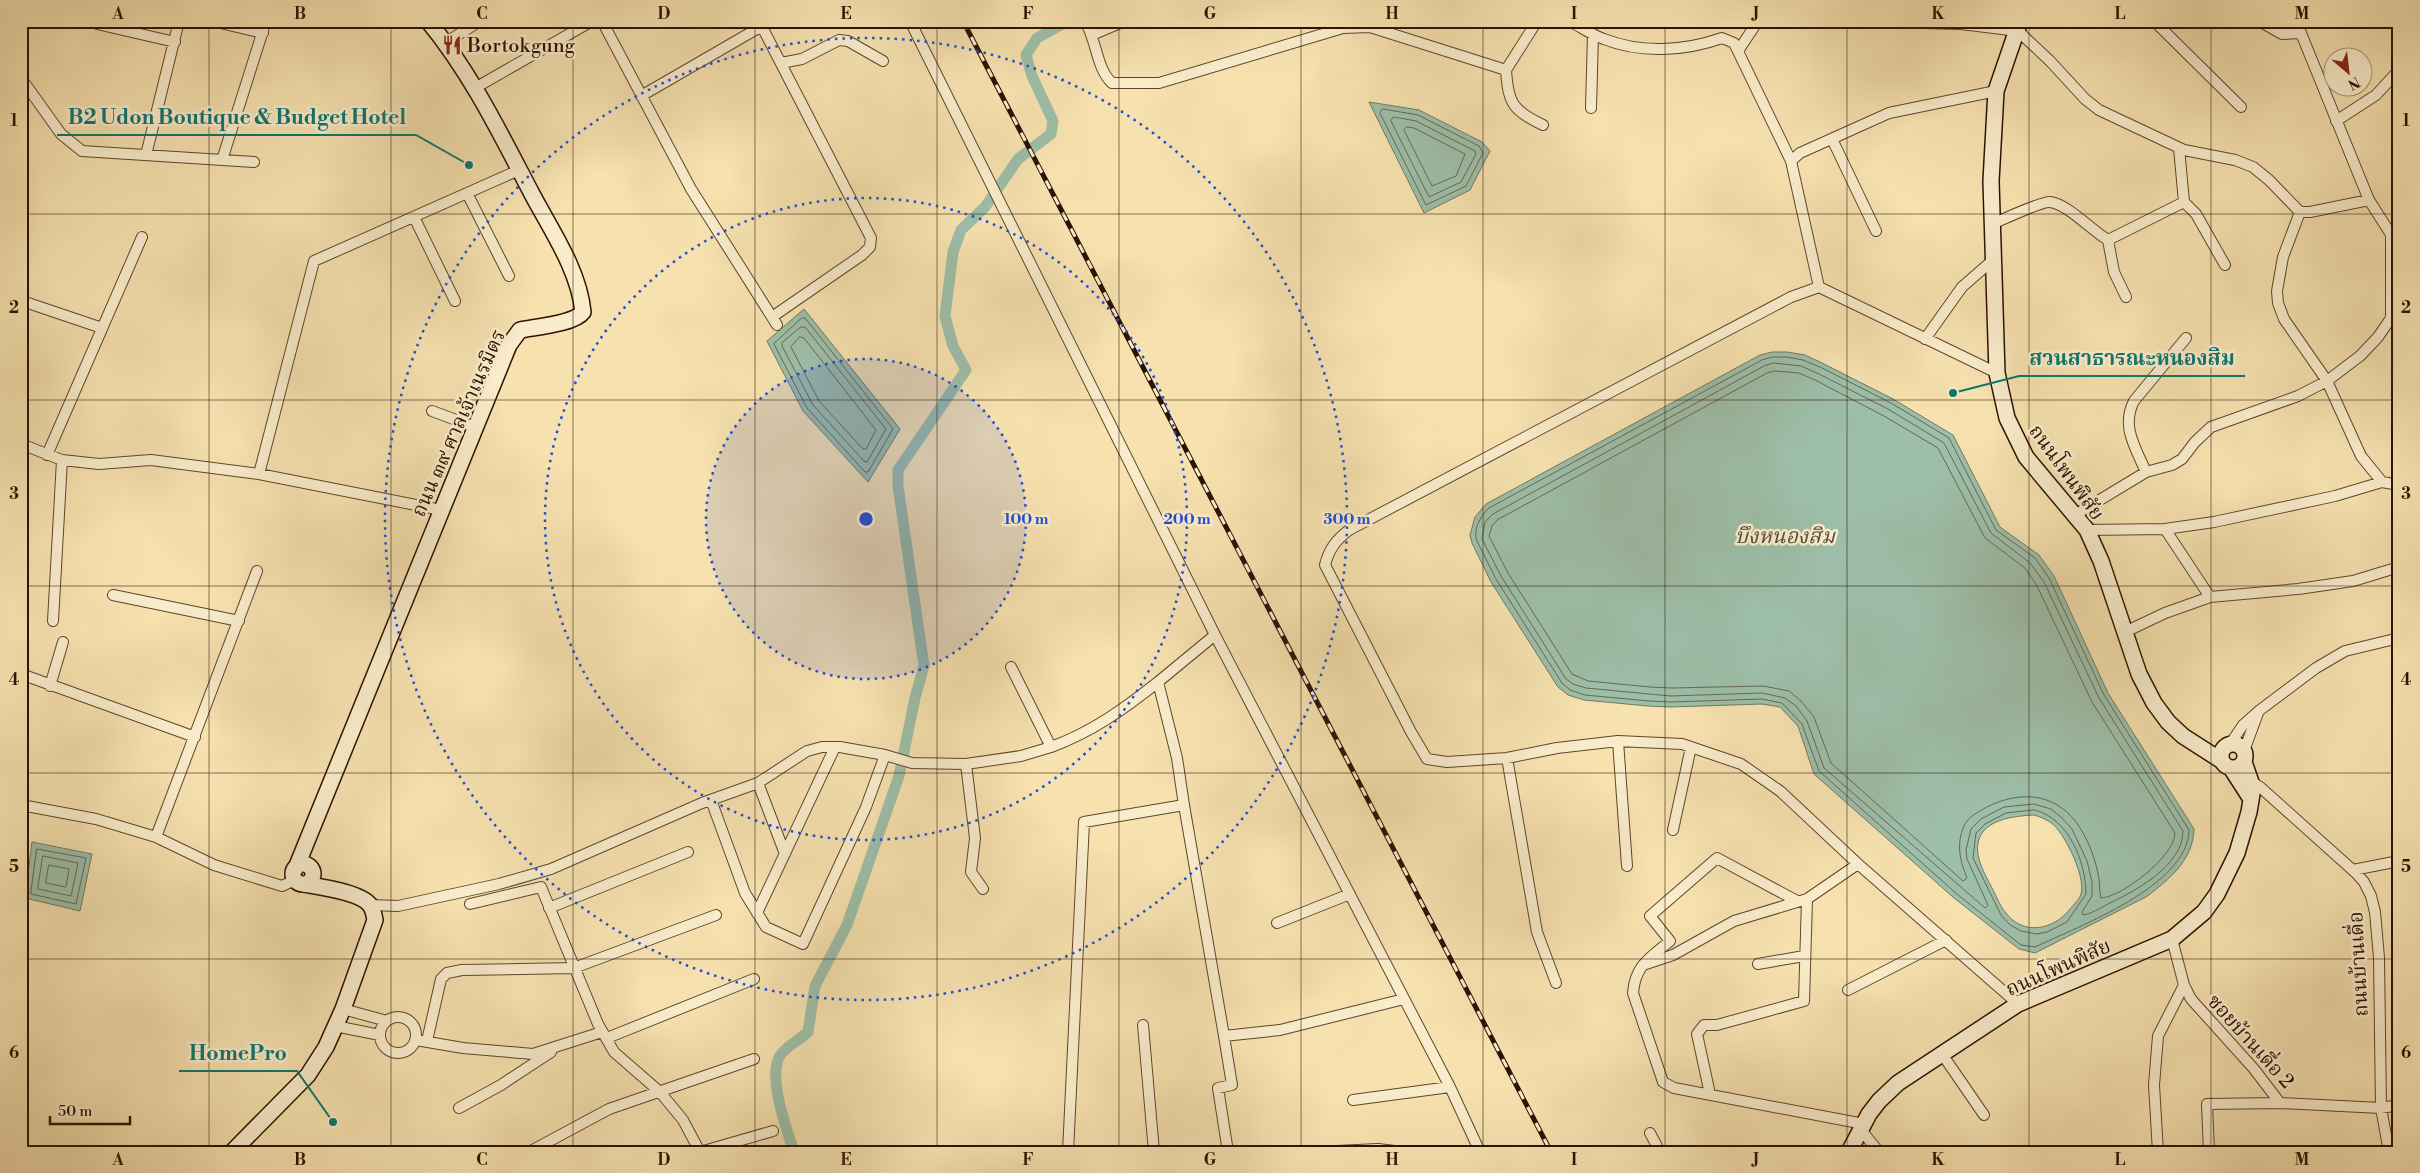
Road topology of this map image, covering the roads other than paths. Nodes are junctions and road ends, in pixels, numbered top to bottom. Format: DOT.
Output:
graph roads {
  1 [pos="95,21"];
  2 [pos="179,21"];
  3 [pos="212,21"];
  4 [pos="266,21"];
  5 [pos="428,21"];
  6 [pos="480,21"];
  7 [pos="592,21"];
  8 [pos="602,21"];
  9 [pos="910,21"];
  10 [pos="1125,21"];
  11 [pos="1536,21"];
  12 [pos="1569,21"];
  13 [pos="1751,21"];
  14 [pos="1850,21"];
  15 [pos="2154,21"];
  16 [pos="2259,21"];
  17 [pos="2296,21"];
  18 [pos="1086,22"];
  19 [pos="1897,22"];
  20 [pos="760,24"];
  21 [pos="2019,26"];
  22 [pos="263,33"];
  23 [pos="2300,33"];
  24 [pos="1593,34"];
  25 [pos="1092,35"];
  26 [pos="175,42"];
  27 [pos="445,43"];
  28 [pos="1738,51"];
  29 [pos="883,61"];
  30 [pos="781,63"];
  31 [pos="1506,70"];
  32 [pos="2397,76"];
  33 [pos="21,78"];
  34 [pos="475,88"];
  35 [pos="1996,91"];
  36 [pos="641,96"];
  37 [pos="2241,107"];
  38 [pos="1591,108"];
  39 [pos="2336,121"];
  40 [pos="1543,125"];
  41 [pos="1832,139"];
  42 [pos="2179,148"];
  43 [pos="146,155"];
  44 [pos="222,160"];
  45 [pos="1791,161"];
  46 [pos="254,162"];
  47 [pos="519,170"];
  48 [pos="468,193"];
  49 [pos="2369,200"];
  50 [pos="2184,202"];
  51 [pos="2300,212"];
  52 [pos="414,217"];
  53 [pos="1992,224"];
  54 [pos="2393,230"];
  55 [pos="1876,231"];
  56 [pos="142,237"];
  57 [pos="2108,240"];
  58 [pos="2399,247"];
  59 [pos="1993,260"];
  60 [pos="2225,265"];
  61 [pos="509,276"];
  62 [pos="1819,287"];
  63 [pos="2126,298"];
  64 [pos="455,301"];
  65 [pos="28,303"];
  66 [pos="102,328"];
  67 [pos="2186,338"];
  68 [pos="1925,339"];
  69 [pos="1997,373"];
  70 [pos="2326,381"];
  71 [pos="432,412"];
  72 [pos="475,427"];
  73 [pos="21,444"];
  74 [pos="47,455"];
  75 [pos="62,460"];
  76 [pos="2146,472"];
  77 [pos="259,474"];
  78 [pos="2382,482"];
  79 [pos="2399,485"];
  80 [pos="441,510"];
  81 [pos="2075,515"];
  82 [pos="2165,529"];
  83 [pos="2088,530"];
  84 [pos="2399,567"];
  85 [pos="258,571"];
  86 [pos="113,595"];
  87 [pos="2210,597"];
  88 [pos="54,621"];
  89 [pos="239,621"];
  90 [pos="2125,632"];
  91 [pos="1215,635"];
  92 [pos="2399,638"];
  93 [pos="63,642"];
  94 [pos="1011,667"];
  95 [pos="21,674"];
  96 [pos="1158,682"];
  97 [pos="50,686"];
  98 [pos="2260,710"];
  99 [pos="195,737"];
  100 [pos="1618,741"];
  101 [pos="835,747"];
  102 [pos="1051,747"];
  103 [pos="1691,747"];
  104 [pos="888,756"];
  105 [pos="1507,758"];
  106 [pos="2235,761"];
  107 [pos="966,764"];
  108 [pos="758,784"];
  109 [pos="711,800"];
  110 [pos="1184,805"];
  111 [pos="21,806"];
  112 [pos="1673,830"];
  113 [pos="156,837"];
  114 [pos="688,852"];
  115 [pos="785,854"];
  116 [pos="2399,861"];
  117 [pos="1858,864"];
  118 [pos="1628,866"];
  119 [pos="2353,870"];
  120 [pos="303,874"];
  121 [pos="983,889"];
  122 [pos="1350,894"];
  123 [pos="1802,900"];
  124 [pos="470,904"];
  125 [pos="371,906"];
  126 [pos="549,908"];
  127 [pos="757,913"];
  128 [pos="716,915"];
  129 [pos="1277,923"];
  130 [pos="2172,939"];
  131 [pos="1946,940"];
  132 [pos="1804,956"];
  133 [pos="1758,964"];
  134 [pos="1640,966"];
  135 [pos="574,968"];
  136 [pos="754,978"];
  137 [pos="1556,984"];
  138 [pos="2184,986"];
  139 [pos="1848,990"];
  140 [pos="1404,999"];
  141 [pos="2018,1004"];
  142 [pos="343,1009"];
  143 [pos="387,1022"];
  144 [pos="1143,1025"];
  145 [pos="336,1026"];
  146 [pos="380,1035"];
  147 [pos="605,1035"];
  148 [pos="1224,1036"];
  149 [pos="416,1040"];
  150 [pos="427,1041"];
  151 [pos="560,1046"];
  152 [pos="1942,1054"];
  153 [pos="754,1059"];
  154 [pos="1450,1087"];
  155 [pos="660,1092"];
  156 [pos="1710,1094"];
  157 [pos="1353,1100"];
  158 [pos="2280,1103"];
  159 [pos="2399,1105"];
  160 [pos="459,1108"];
  161 [pos="2380,1108"];
  162 [pos="1984,1114"];
  163 [pos="1863,1127"];
  164 [pos="773,1131"];
  165 [pos="1650,1133"];
  166 [pos="1476,1151"];
  167 [pos="232,1152"];
  168 [pos="529,1152"];
  169 [pos="700,1152"];
  170 [pos="1068,1152"];
  171 [pos="1154,1152"];
  172 [pos="1228,1152"];
  173 [pos="1316,1152"];
  174 [pos="1403,1152"];
  175 [pos="1660,1152"];
  176 [pos="1849,1152"];
  177 [pos="1879,1152"];
  178 [pos="2158,1152"];
  179 [pos="2209,1152"];
  180 [pos="2389,1152"];
  1 -- 26 [label="street"];
  2 -- 26 [label="street"];
  3 -- 22 [label="street"];
  4 -- 22 [label="street"];
  5 -- 27 [label="street, ถนน ๓๙ ศาลเจ้าเนรมิตร"];
  6 -- 27 [label="street"];
  7 -- 34 [label="street"];
  8 -- 36 [label="street"];
  9 -- 91 [label="street"];
  10 -- 25 [label="street"];
  11 -- 31 [label="street"];
  12 -- 24 [label="street"];
  13 -- 28 [label="street"];
  14 -- 19 [label="street"];
  15 -- 37 [label="street"];
  16 -- 23 [label="street"];
  17 -- 23 [label="street"];
  18 -- 25 [label="street"];
  19 -- 21 [label="street"];
  20 -- 30 [label="street"];
  20 -- 36 [label="street"];
  21 -- 35 [label="street, ถนนโพนพิสัย"];
  21 -- 42 [label="street"];
  22 -- 44 [label="street"];
  23 -- 39 [label="street"];
  24 -- 28 [label="street"];
  24 -- 38 [label="street"];
  25 -- 31 [label="street"];
  26 -- 43 [label="street"];
  27 -- 34 [label="street, ถนน ๓๙ ศาลเจ้าเนรมิตร"];
  28 -- 45 [label="street"];
  29 -- 30 [label="street"];
  30 -- 36 [label="street"];
  31 -- 40 [label="street"];
  32 -- 39 [label="street"];
  33 -- 43 [label="street"];
  34 -- 47 [label="street, ถนน ๓๙ ศาลเจ้าเนรมิตร"];
  35 -- 41 [label="street"];
  35 -- 53 [label="street, ถนนโพนพิสัย"];
  39 -- 49 [label="street"];
  41 -- 45 [label="street"];
  41 -- 55 [label="street"];
  42 -- 50 [label="street"];
  42 -- 51 [label="street"];
  43 -- 44 [label="street"];
  44 -- 46 [label="street"];
  45 -- 62 [label="street"];
  47 -- 48 [label="street"];
  47 -- 72 [label="street, ถนน ๓๙ ศาลเจ้าเนรมิตร"];
  48 -- 52 [label="street"];
  48 -- 61 [label="street"];
  49 -- 51 [label="street"];
  49 -- 54 [label="street"];
  50 -- 57 [label="street"];
  50 -- 60 [label="street"];
  51 -- 70 [label="street"];
  52 -- 64 [label="street"];
  52 -- 77 [label="street"];
  53 -- 57 [label="street"];
  53 -- 59 [label="street, ถนนโพนพิสัย"];
  54 -- 58 [label="street"];
  54 -- 70 [label="street"];
  56 -- 66 [label="street"];
  57 -- 63 [label="street"];
  59 -- 68 [label="street"];
  59 -- 69 [label="street, ถนนโพนพิสัย"];
  62 -- 68 [label="street"];
  62 -- 105 [label="street"];
  65 -- 66 [label="street"];
  66 -- 74 [label="street"];
  67 -- 76 [label="street"];
  68 -- 69 [label="street"];
  69 -- 81 [label="street, ถนนโพนพิสัย"];
  70 -- 76 [label="street"];
  70 -- 78 [label="street"];
  71 -- 72 [label="street"];
  72 -- 80 [label="street, ถนน ๓๙ ศาลเจ้าเนรมิตร"];
  73 -- 74 [label="street"];
  74 -- 75 [label="street"];
  75 -- 77 [label="street"];
  75 -- 88 [label="street"];
  76 -- 81 [label="street"];
  77 -- 80 [label="street"];
  78 -- 79 [label="street"];
  78 -- 82 [label="street"];
  80 -- 120 [label="street, ถนน ๓๙ ศาลเจ้าเนรมิตร"];
  81 -- 83 [label="street, ถนนโพนพิสัย"];
  82 -- 83 [label="street"];
  82 -- 87 [label="street"];
  83 -- 90 [label="street, ถนนโพนพิสัย"];
  84 -- 87 [label="street"];
  85 -- 89 [label="street"];
  86 -- 89 [label="street"];
  87 -- 90 [label="street"];
  89 -- 99 [label="street"];
  90 -- 106 [label="street, ถนนโพนพิสัย"];
  91 -- 96 [label="street"];
  91 -- 122 [label="street"];
  92 -- 98 [label="street"];
  93 -- 97 [label="street"];
  94 -- 102 [label="street"];
  95 -- 97 [label="street"];
  96 -- 102 [label="street"];
  96 -- 110 [label="street"];
  97 -- 99 [label="street"];
  98 -- 106 [label="street"];
  98 -- 106 [label="street"];
  99 -- 113 [label="street"];
  100 -- 103 [label="street"];
  100 -- 105 [label="street"];
  100 -- 118 [label="street"];
  101 -- 104 [label="street"];
  101 -- 108 [label="street"];
  101 -- 115 [label="street"];
  102 -- 107 [label="street"];
  103 -- 112 [label="street"];
  103 -- 117 [label="street"];
  104 -- 107 [label="street"];
  104 -- 127 [label="street"];
  105 -- 137 [label="street"];
  106 -- 119 [label="street, ถนนบ้านเดื่อ"];
  106 -- 130 [label="street, ถนนโพนพิสัย"];
  107 -- 121 [label="street"];
  108 -- 109 [label="street"];
  108 -- 115 [label="street"];
  109 -- 125 [label="street"];
  109 -- 127 [label="street"];
  110 -- 148 [label="street"];
  110 -- 170 [label="street"];
  111 -- 113 [label="street"];
  113 -- 120 [label="street"];
  114 -- 126 [label="street"];
  115 -- 127 [label="street"];
  116 -- 119 [label="street"];
  117 -- 123 [label="street"];
  117 -- 131 [label="street"];
  119 -- 161 [label="street, ถนนบ้านเดื่อ"];
  120 -- 125 [label="street"];
  122 -- 129 [label="street"];
  122 -- 140 [label="street"];
  123 -- 132 [label="street"];
  123 -- 134 [label="street"];
  123 -- 134 [label="street"];
  124 -- 126 [label="street"];
  125 -- 142 [label="street"];
  126 -- 135 [label="street"];
  128 -- 135 [label="street"];
  130 -- 138 [label="street, ซอยบ้านเดื่อ 2"];
  130 -- 141 [label="street, ถนนโพนพิสัย"];
  131 -- 139 [label="street"];
  131 -- 141 [label="street"];
  132 -- 133 [label="street"];
  132 -- 156 [label="street"];
  134 -- 156 [label="street"];
  135 -- 147 [label="street"];
  135 -- 150 [label="street"];
  136 -- 147 [label="street"];
  138 -- 158 [label="street, ซอยบ้านเดื่อ 2"];
  138 -- 178 [label="street"];
  140 -- 148 [label="street"];
  140 -- 154 [label="street"];
  141 -- 152 [label="street, ถนนโพนพิสัย"];
  142 -- 143 [label="street"];
  142 -- 145 [label="street"];
  143 -- 146 [label="street"];
  143 -- 149 [label="street"];
  144 -- 171 [label="street"];
  145 -- 146 [label="street"];
  145 -- 167 [label="street"];
  146 -- 149 [label="street"];
  147 -- 151 [label="street"];
  147 -- 155 [label="street"];
  148 -- 172 [label="street"];
  149 -- 150 [label="street"];
  150 -- 151 [label="street"];
  151 -- 160 [label="street"];
  152 -- 162 [label="street"];
  152 -- 163 [label="street, ถนนโพนพิสัย"];
  153 -- 155 [label="street"];
  154 -- 157 [label="street"];
  154 -- 166 [label="street"];
  155 -- 168 [label="street"];
  155 -- 169 [label="street"];
  156 -- 163 [label="street"];
  158 -- 161 [label="street, ซอยบ้านเดื่อ 2"];
  158 -- 179 [label="street"];
  159 -- 161 [label="street, ซอยบ้านเดื่อ 2"];
  161 -- 180 [label="street, ถนนบ้านเดื่อ"];
  163 -- 176 [label="street, ถนนโพนพิสัย"];
  163 -- 177 [label="street"];
  164 -- 169 [label="street"];
  165 -- 175 [label="street"];
  173 -- 174 [label="street"];
}
